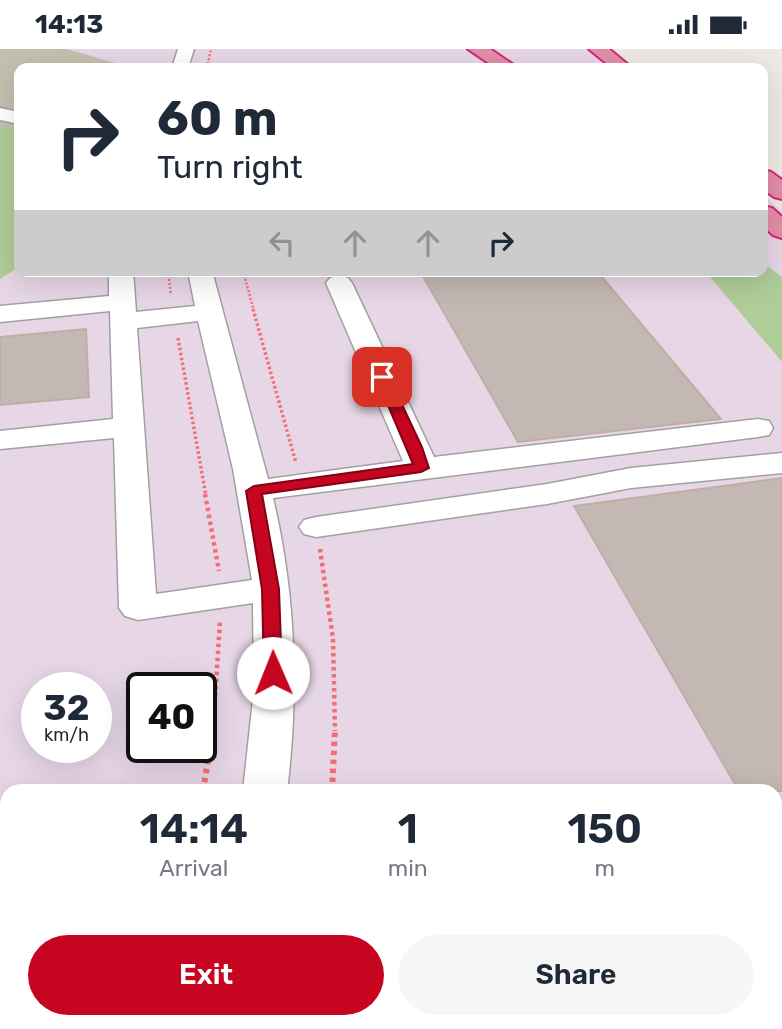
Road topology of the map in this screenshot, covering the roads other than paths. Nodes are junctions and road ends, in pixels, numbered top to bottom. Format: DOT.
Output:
graph roads {
  1 [pos="477,49"];
  2 [pos="501,63"];
  3 [pos="768,181"];
  4 [pos="782,192"];
  5 [pos="768,217"];
  6 [pos="782,230"];
  7 [pos="201,277"];
  8 [pos="339,283"];
  9 [pos="123,298"];
  10 [pos="210,312"];
  11 [pos="0,314"];
  12 [pos="129,426"];
  13 [pos="758,428"];
  14 [pos="0,440"];
  15 [pos="782,463"];
  16 [pos="421,468"];
  17 [pos="254,491"];
  18 [pos="316,527"];
  19 [pos="271,589"];
  20 [pos="266,784"];
  1 -- 2 [label="highway"];
  3 -- 4 [label="highway"];
  5 -- 6 [label="highway"];
  7 -- 10 [label="street"];
  8 -- 16 [label="street"];
  9 -- 10 [label="street"];
  9 -- 11 [label="street"];
  9 -- 12 [label="street"];
  10 -- 17 [label="street"];
  12 -- 14 [label="street"];
  12 -- 19 [label="street"];
  13 -- 16 [label="street"];
  15 -- 18 [label="street"];
  16 -- 17 [label="street"];
  17 -- 19 [label="street"];
  19 -- 20 [label="street"];
}
